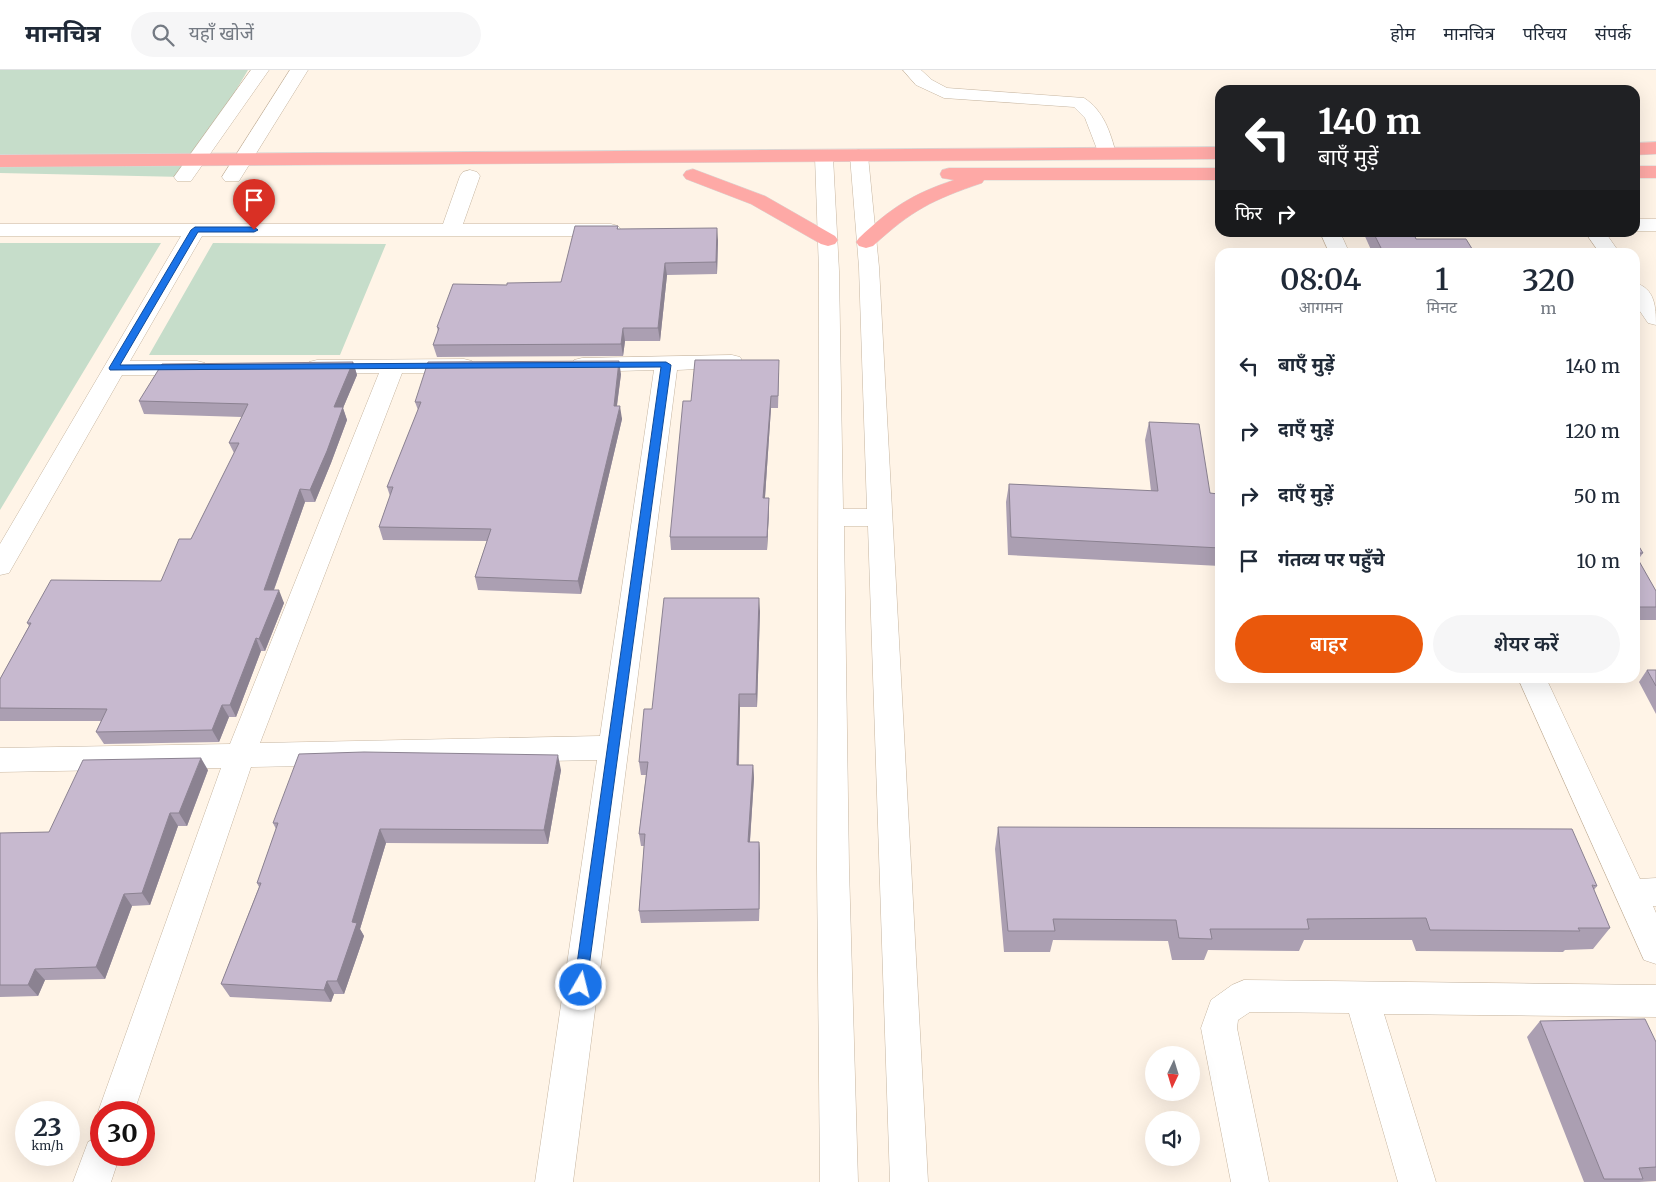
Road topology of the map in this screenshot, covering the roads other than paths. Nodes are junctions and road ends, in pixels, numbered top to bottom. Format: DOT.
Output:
graph roads {
  1 [pos="260,70"];
  2 [pos="299,70"];
  3 [pos="912,70"];
  4 [pos="1656,148"];
  5 [pos="1640,149"];
  6 [pos="1108,153"];
  7 [pos="1215,153"];
  8 [pos="195,160"];
  9 [pos="242,160"];
  10 [pos="0,161"];
  11 [pos="867,168"];
  12 [pos="818,169"];
  13 [pos="1640,172"];
  14 [pos="1656,172"];
  15 [pos="931,174"];
  16 [pos="991,174"];
  17 [pos="1215,174"];
  18 [pos="583,175"];
  19 [pos="673,175"];
  20 [pos="693,175"];
  21 [pos="740,175"];
  22 [pos="232,176"];
  23 [pos="470,176"];
  24 [pos="0,177"];
  25 [pos="184,177"];
  26 [pos="1640,225"];
  27 [pos="1656,225"];
  28 [pos="0,230"];
  29 [pos="195,230"];
  30 [pos="451,230"];
  31 [pos="627,230"];
  32 [pos="1598,237"];
  33 [pos="828,240"];
  34 [pos="866,242"];
  35 [pos="1606,248"];
  36 [pos="849,283"];
  37 [pos="1640,296"];
  38 [pos="1656,318"];
  39 [pos="757,360"];
  40 [pos="559,365"];
  41 [pos="666,365"];
  42 [pos="393,366"];
  43 [pos="480,366"];
  44 [pos="293,367"];
  45 [pos="113,368"];
  46 [pos="223,368"];
  47 [pos="831,517"];
  48 [pos="880,518"];
  49 [pos="0,566"];
  50 [pos="1535,683"];
  51 [pos="614,748"];
  52 [pos="240,756"];
  53 [pos="0,760"];
  54 [pos="1643,892"];
  55 [pos="1656,949"];
  56 [pos="1362,999"];
  57 [pos="1656,1001"];
  58 [pos="120,1101"];
  59 [pos="98,1166"];
  60 [pos="92,1182"];
  61 [pos="554,1182"];
  62 [pos="839,1182"];
  63 [pos="909,1182"];
  64 [pos="1250,1182"];
  65 [pos="1417,1182"];
  1 -- 8 [label="street"];
  2 -- 9 [label="street"];
  3 -- 6 [label="street"];
  4 -- 5 [label="main road"];
  6 -- 7 [label="main road"];
  6 -- 11 [label="main road"];
  8 -- 9 [label="main road"];
  8 -- 10 [label="main road"];
  8 -- 25 [label="street"];
  9 -- 12 [label="main road"];
  9 -- 22 [label="street"];
  11 -- 12 [label="main road"];
  11 -- 34 [label="street"];
  12 -- 33 [label="street"];
  13 -- 14 [label="main road"];
  15 -- 16 [label="main road"];
  16 -- 17 [label="main road"];
  16 -- 34 [label="main road"];
  18 -- 23 [label="main road"];
  19 -- 20 [label="main road"];
  20 -- 21 [label="main road"];
  20 -- 33 [label="main road"];
  22 -- 23 [label="main road"];
  22 -- 25 [label="main road"];
  23 -- 30 [label="street"];
  24 -- 25 [label="main road"];
  26 -- 27 [label="street"];
  28 -- 29 [label="street"];
  29 -- 30 [label="street"];
  29 -- 45 [label="street"];
  30 -- 31 [label="street"];
  32 -- 35 [label="street"];
  33 -- 36 [label="street"];
  34 -- 36 [label="street"];
  36 -- 47 [label="street"];
  36 -- 48 [label="street"];
  37 -- 38 [label="street"];
  39 -- 41 [label="street"];
  40 -- 41 [label="street"];
  41 -- 51 [label="street"];
  42 -- 43 [label="street"];
  42 -- 44 [label="street"];
  42 -- 52 [label="street"];
  45 -- 46 [label="street"];
  45 -- 49 [label="street"];
  47 -- 48 [label="street"];
  47 -- 62 [label="street"];
  48 -- 63 [label="street"];
  50 -- 54 [label="street"];
  51 -- 52 [label="street"];
  51 -- 61 [label="street"];
  52 -- 53 [label="street"];
  52 -- 58 [label="street"];
  54 -- 55 [label="street"];
  56 -- 57 [label="street"];
  56 -- 64 [label="street"];
  56 -- 65 [label="street"];
  59 -- 60 [label="street"];
}
